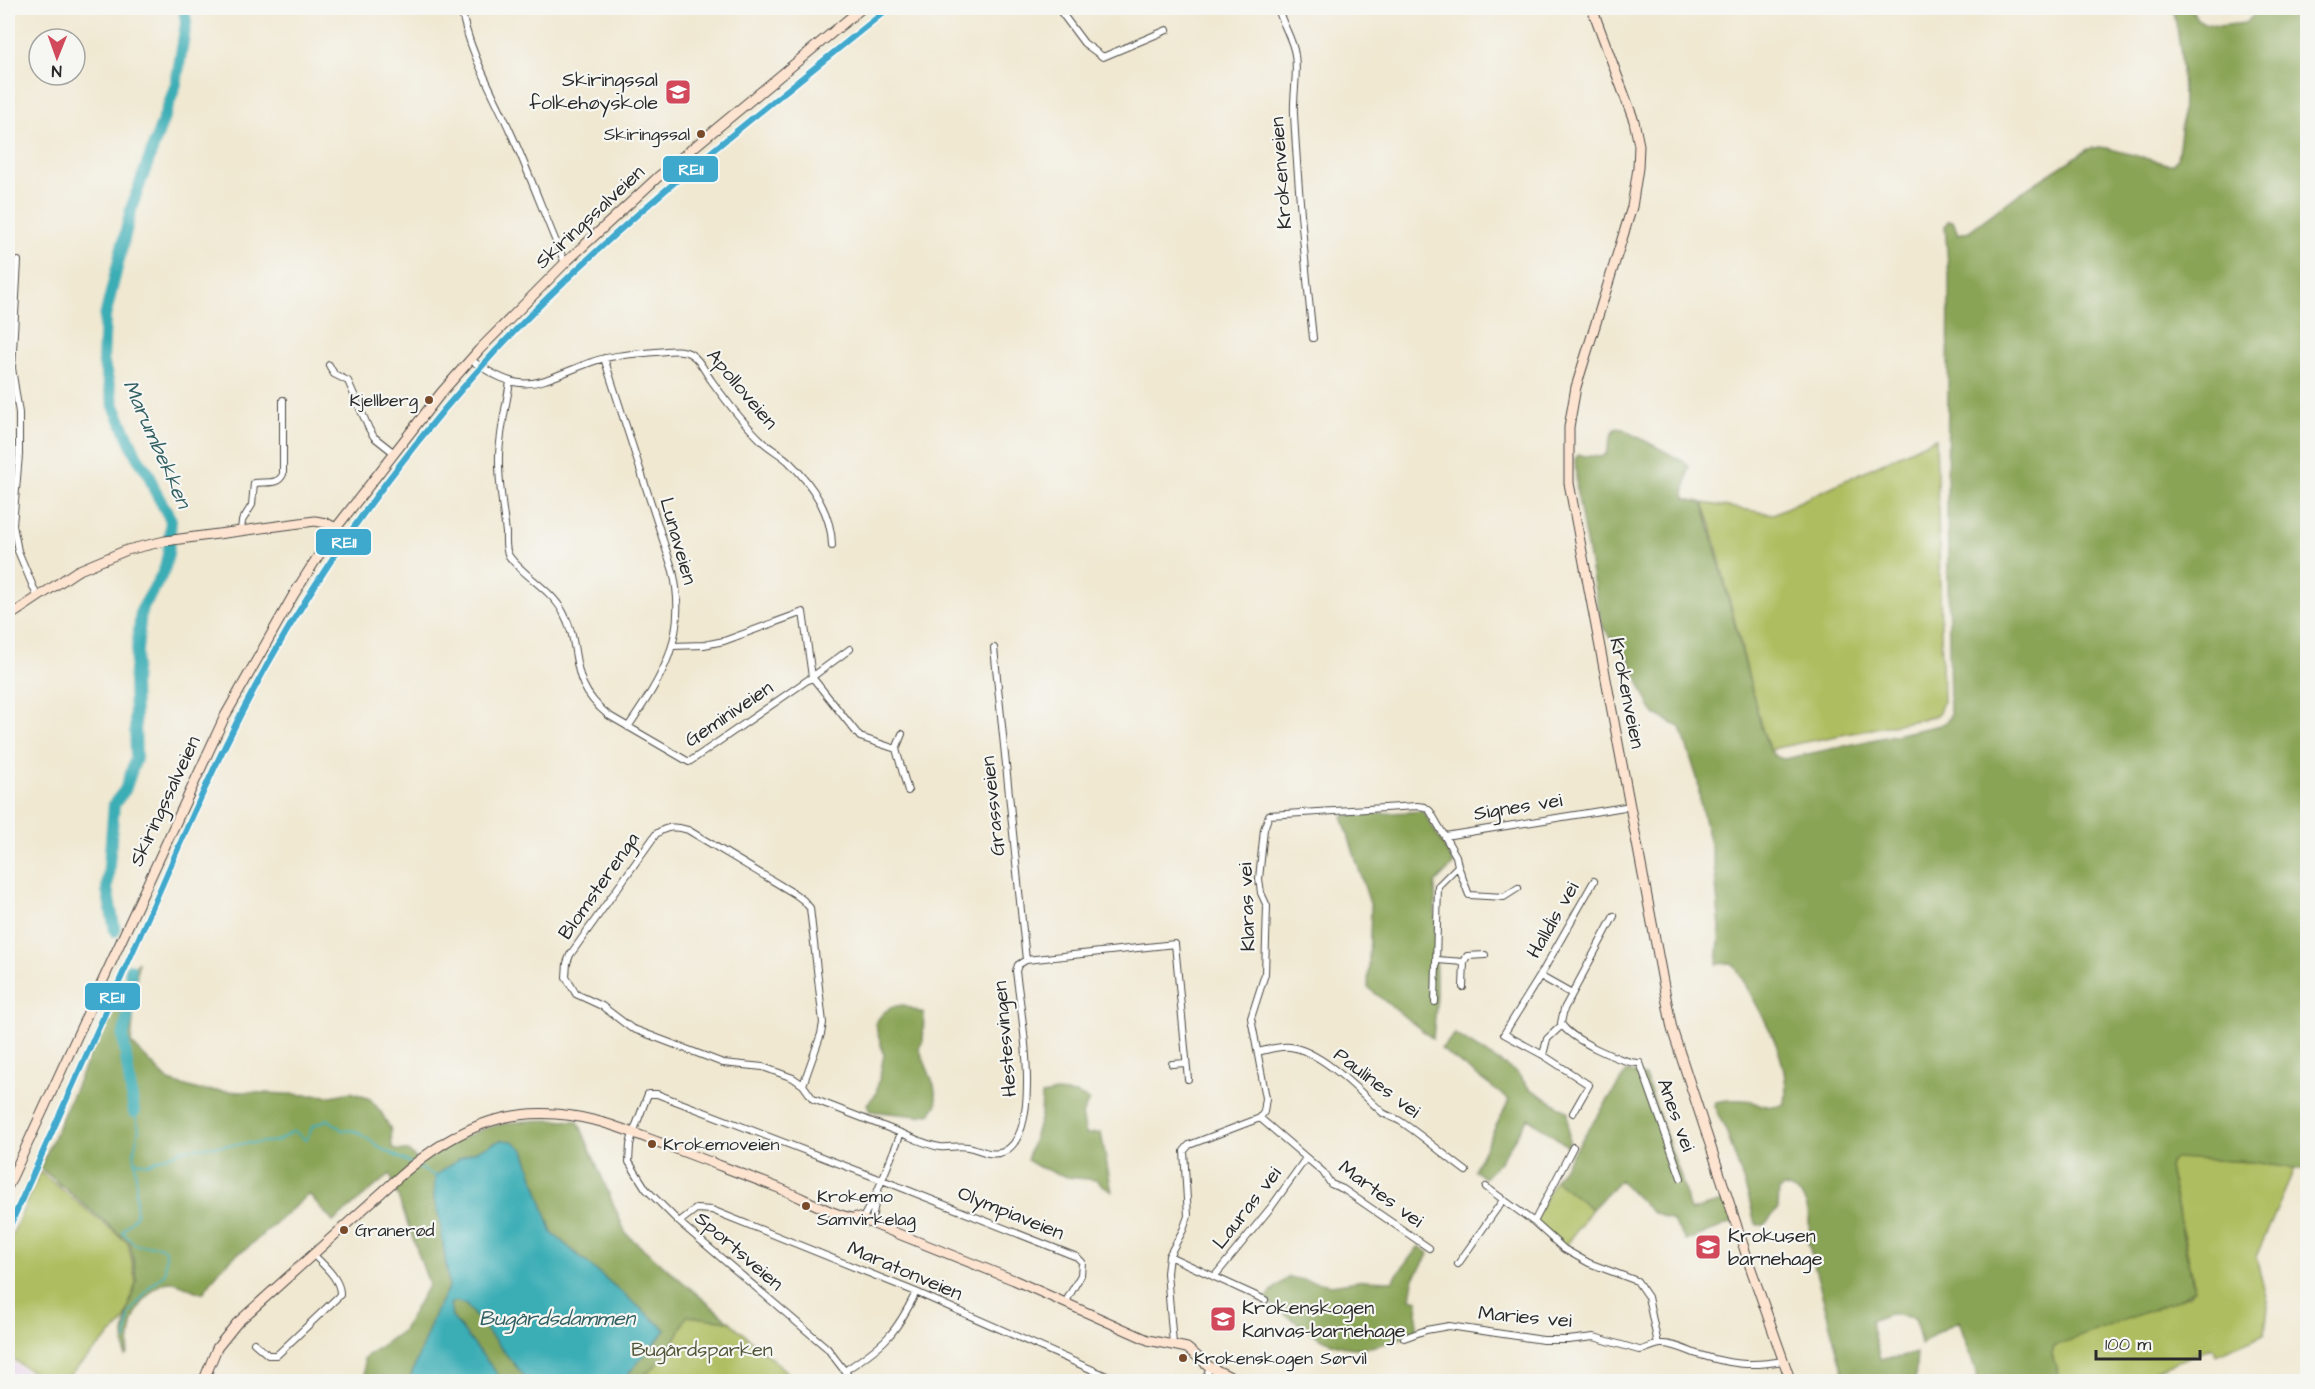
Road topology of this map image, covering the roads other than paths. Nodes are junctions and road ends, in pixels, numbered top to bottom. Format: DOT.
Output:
graph roads {
  1 [pos="461,8"];
  2 [pos="862,8"];
  3 [pos="1070,8"];
  4 [pos="1278,8"];
  5 [pos="1592,8"];
  6 [pos="1060,10"];
  7 [pos="1167,30"];
  8 [pos="18,261"];
  9 [pos="565,263"];
  10 [pos="1313,338"];
  11 [pos="604,358"];
  12 [pos="471,360"];
  13 [pos="329,365"];
  14 [pos="510,382"];
  15 [pos="283,400"];
  16 [pos="393,452"];
  17 [pos="336,528"];
  18 [pos="241,531"];
  19 [pos="832,546"];
  20 [pos="37,596"];
  21 [pos="8,617"];
  22 [pos="672,646"];
  23 [pos="994,648"];
  24 [pos="850,649"];
  25 [pos="812,677"];
  26 [pos="628,727"];
  27 [pos="902,734"];
  28 [pos="896,749"];
  29 [pos="908,791"];
  30 [pos="1631,806"];
  31 [pos="1445,836"];
  32 [pos="1458,866"];
  33 [pos="1594,881"];
  34 [pos="1518,888"];
  35 [pos="1614,916"];
  36 [pos="1485,955"];
  37 [pos="1026,960"];
  38 [pos="1437,960"];
  39 [pos="1464,962"];
  40 [pos="1540,976"];
  41 [pos="1463,987"];
  42 [pos="1572,994"];
  43 [pos="1435,1002"];
  44 [pos="1562,1025"];
  45 [pos="1258,1052"];
  46 [pos="1543,1055"];
  47 [pos="1186,1063"];
  48 [pos="1172,1064"];
  49 [pos="1188,1079"];
  50 [pos="803,1084"];
  51 [pos="1573,1113"];
  52 [pos="1260,1118"];
  53 [pos="633,1133"];
  54 [pos="901,1133"];
  55 [pos="1573,1148"];
  56 [pos="1306,1158"];
  57 [pos="1466,1171"];
  58 [pos="10,1174"];
  59 [pos="1681,1178"];
  60 [pos="882,1180"];
  61 [pos="8,1186"];
  62 [pos="1486,1187"];
  63 [pos="1503,1200"];
  64 [pos="679,1221"];
  65 [pos="866,1222"];
  66 [pos="1534,1222"];
  67 [pos="1428,1248"];
  68 [pos="313,1254"];
  69 [pos="1169,1256"];
  70 [pos="1458,1264"];
  71 [pos="1214,1277"];
  72 [pos="916,1292"];
  73 [pos="1265,1300"];
  74 [pos="1065,1303"];
  75 [pos="1404,1338"];
  76 [pos="254,1343"];
  77 [pos="1173,1344"];
  78 [pos="1658,1344"];
  79 [pos="1784,1361"];
  80 [pos="1210,1367"];
  81 [pos="846,1370"];
  82 [pos="203,1382"];
  83 [pos="853,1382"];
  84 [pos="1120,1382"];
  85 [pos="1204,1382"];
  86 [pos="1241,1382"];
  87 [pos="1791,1382"];
  1 -- 9 [label="street"];
  2 -- 9 [label="main road, Skiringssalveien"];
  3 -- 6 [label="street"];
  4 -- 10 [label="street, Krokenveien"];
  5 -- 30 [label="main road, Krokenveien"];
  6 -- 7 [label="street"];
  8 -- 20 [label="street"];
  9 -- 12 [label="main road, Skiringssalveien"];
  11 -- 14 [label="street, Apolloveien"];
  11 -- 19 [label="street, Apolloveien"];
  11 -- 22 [label="street, Lunaveien"];
  12 -- 14 [label="street, Apolloveien"];
  12 -- 16 [label="main road, Skiringssalveien"];
  13 -- 16 [label="street"];
  14 -- 26 [label="street, Geminiveien"];
  15 -- 18 [label="street"];
  16 -- 17 [label="main road, Skiringssalveien"];
  17 -- 18 [label="main road"];
  17 -- 58 [label="main road, Skiringssalveien"];
  18 -- 20 [label="main road"];
  20 -- 21 [label="main road"];
  22 -- 25 [label="street"];
  22 -- 26 [label="street, Lunaveien"];
  23 -- 37 [label="street, Grassveien"];
  24 -- 25 [label="street, Geminiveien"];
  25 -- 26 [label="street, Geminiveien"];
  25 -- 28 [label="street"];
  27 -- 28 [label="street"];
  28 -- 29 [label="street"];
  30 -- 31 [label="street, Signes vei"];
  30 -- 79 [label="main road, Krokenveien"];
  31 -- 32 [label="street"];
  31 -- 45 [label="street, Klaras vei"];
  32 -- 34 [label="street"];
  32 -- 38 [label="street"];
  33 -- 40 [label="street, Halldis vei"];
  35 -- 42 [label="street"];
  36 -- 39 [label="street"];
  37 -- 47 [label="street, Hestesvingen"];
  37 -- 54 [label="street, Hestesvingen"];
  38 -- 39 [label="street"];
  38 -- 43 [label="street"];
  39 -- 41 [label="street"];
  40 -- 42 [label="street, Halldis vei"];
  40 -- 46 [label="street, Halldis vei"];
  42 -- 44 [label="street"];
  44 -- 46 [label="street"];
  44 -- 59 [label="street, Anes vei"];
  45 -- 52 [label="street, Klaras vei"];
  45 -- 57 [label="street, Paulines vei"];
  46 -- 51 [label="street, Halldis vei"];
  47 -- 48 [label="street"];
  47 -- 49 [label="street, Hestesvingen"];
  50 -- 50 [label="street, Blomsterenga"];
  50 -- 54 [label="street, Blomsterenga"];
  52 -- 56 [label="street, Martes vei"];
  52 -- 69 [label="street"];
  53 -- 60 [label="street, Olympiaveien"];
  53 -- 64 [label="street, Sportsveien"];
  53 -- 65 [label="main road"];
  53 -- 68 [label="main road"];
  54 -- 60 [label="street"];
  55 -- 66 [label="street"];
  56 -- 67 [label="street, Martes vei"];
  56 -- 71 [label="street, Lauras vei"];
  58 -- 61 [label="main road, Skiringssalveien"];
  60 -- 65 [label="street"];
  60 -- 74 [label="street, Olympiaveien"];
  62 -- 63 [label="street"];
  63 -- 66 [label="street"];
  63 -- 70 [label="street"];
  64 -- 72 [label="street, Maratonveien"];
  64 -- 81 [label="street, Sportsveien"];
  65 -- 74 [label="main road"];
  66 -- 78 [label="street"];
  68 -- 76 [label="street"];
  68 -- 82 [label="main road"];
  69 -- 71 [label="street"];
  69 -- 77 [label="street"];
  71 -- 73 [label="street"];
  72 -- 81 [label="street"];
  72 -- 84 [label="street, Maratonveien"];
  74 -- 77 [label="main road"];
  75 -- 78 [label="street, Maries vei"];
  77 -- 80 [label="main road"];
  78 -- 79 [label="street, Maries vei"];
  79 -- 87 [label="main road, Krokenveien"];
  80 -- 85 [label="street"];
  80 -- 86 [label="main road"];
  81 -- 83 [label="street, Sportsveien"];
}
